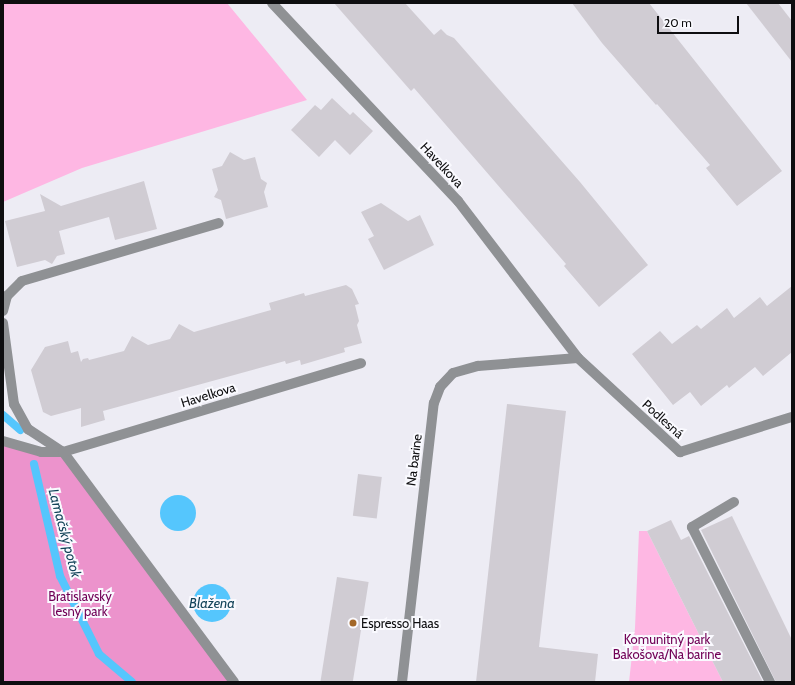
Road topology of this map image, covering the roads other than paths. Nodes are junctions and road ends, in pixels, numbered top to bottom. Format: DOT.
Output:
graph roads {
  1 [pos="272,3"];
  2 [pos="219,223"];
  3 [pos="3,311"];
  4 [pos="3,323"];
  5 [pos="578,358"];
  6 [pos="361,363"];
  7 [pos="792,417"];
  8 [pos="3,441"];
  9 [pos="63,452"];
  10 [pos="734,502"];
  11 [pos="234,682"];
  12 [pos="402,682"];
  13 [pos="770,682"];
  1 -- 5 [label="street, Havelkova"];
  2 -- 3 [label="street"];
  4 -- 9 [label="street"];
  5 -- 7 [label="street, Podlesná"];
  5 -- 12 [label="street, Na barine"];
  6 -- 9 [label="street, Havelkova"];
  8 -- 9 [label="street, Havelkova"];
  9 -- 11 [label="street"];
  10 -- 13 [label="street"];
}
